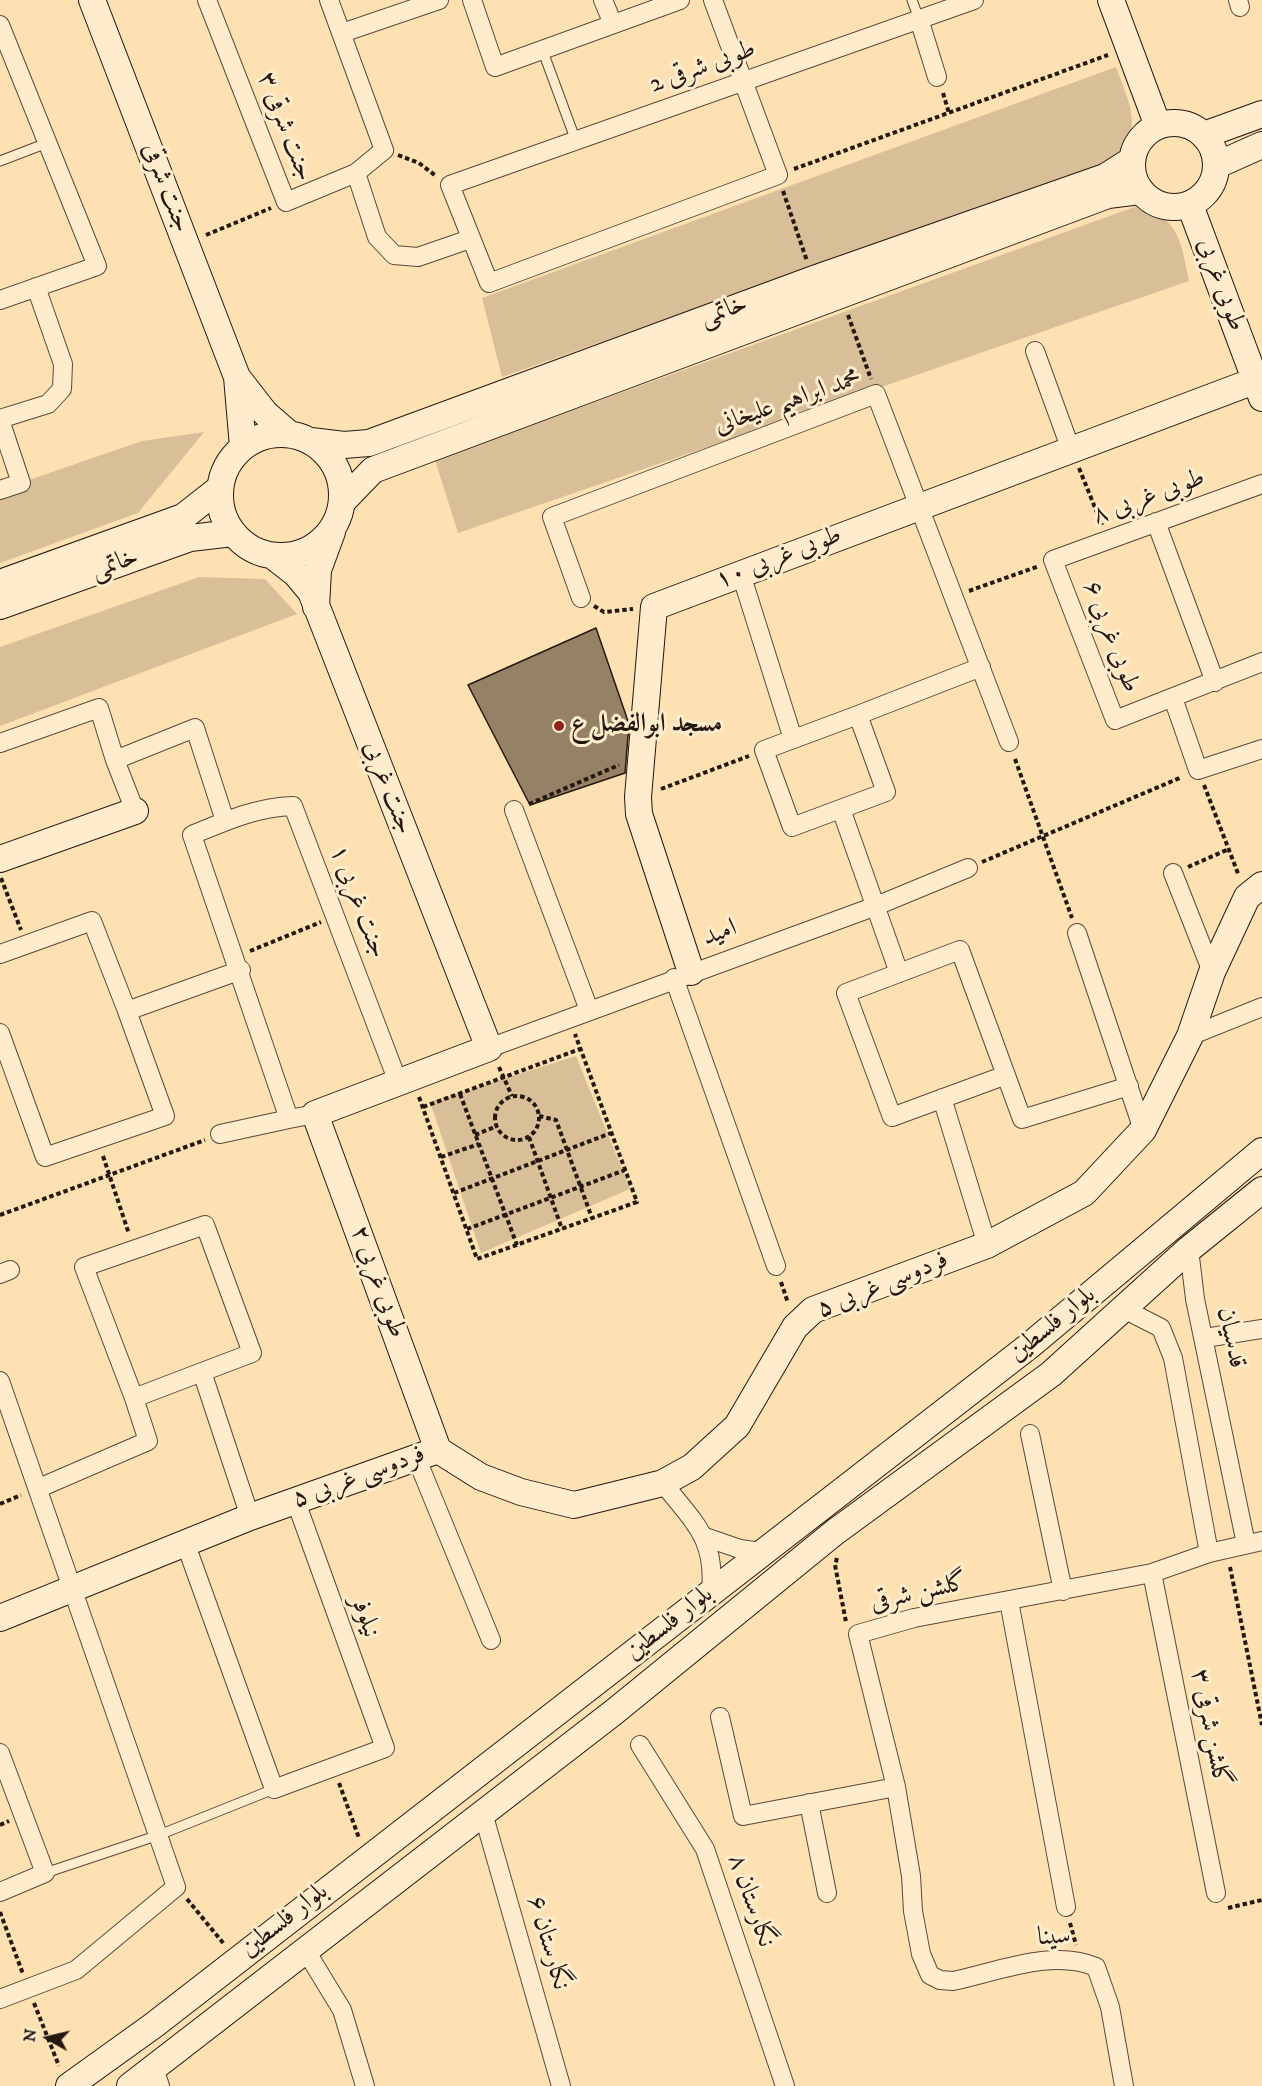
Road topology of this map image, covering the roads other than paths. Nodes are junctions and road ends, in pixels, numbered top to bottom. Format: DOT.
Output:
graph roads {
  1 [pos="92,0"];
  2 [pos="207,0"];
  3 [pos="329,0"];
  4 [pos="439,0"];
  5 [pos="472,0"];
  6 [pos="603,0"];
  7 [pos="680,0"];
  8 [pos="713,0"];
  9 [pos="912,0"];
  10 [pos="974,0"];
  11 [pos="1111,0"];
  12 [pos="919,19"];
  13 [pos="613,24"];
  14 [pos="0,25"];
  15 [pos="342,33"];
  16 [pos="542,49"];
  17 [pos="937,77"];
  18 [pos="742,81"];
  19 [pos="1262,114"];
  20 [pos="1158,126"];
  21 [pos="1204,135"];
  22 [pos="576,141"];
  23 [pos="47,143"];
  24 [pos="1262,145"];
  25 [pos="1132,160"];
  26 [pos="0,161"];
  27 [pos="1216,165"];
  28 [pos="356,173"];
  29 [pos="1140,191"];
  30 [pos="1190,205"];
  31 [pos="470,239"];
  32 [pos="36,287"];
  33 [pos="0,300"];
  34 [pos="1035,351"];
  35 [pos="237,377"];
  36 [pos="1260,385"];
  37 [pos="0,420"];
  38 [pos="300,438"];
  39 [pos="243,447"];
  40 [pos="1071,450"];
  41 [pos="1262,484"];
  42 [pos="220,488"];
  43 [pos="0,490"];
  44 [pos="920,506"];
  45 [pos="338,514"];
  46 [pos="1156,522"];
  47 [pos="233,533"];
  48 [pos="273,556"];
  49 [pos="1053,560"];
  50 [pos="741,574"];
  51 [pos="0,583"];
  52 [pos="582,598"];
  53 [pos="0,606"];
  54 [pos="316,607"];
  55 [pos="1262,663"];
  56 [pos="981,668"];
  57 [pos="1215,682"];
  58 [pos="1173,698"];
  59 [pos="858,715"];
  60 [pos="793,739"];
  61 [pos="1009,742"];
  62 [pos="0,743"];
  63 [pos="1262,748"];
  64 [pos="115,760"];
  65 [pos="841,809"];
  66 [pos="514,810"];
  67 [pos="135,811"];
  68 [pos="225,821"];
  69 [pos="0,859"];
  70 [pos="968,868"];
  71 [pos="1173,873"];
  72 [pos="1255,891"];
  73 [pos="876,906"];
  74 [pos="1077,933"];
  75 [pos="0,954"];
  76 [pos="238,963"];
  77 [pos="1212,972"];
  78 [pos="899,973"];
  79 [pos="682,975"];
  80 [pos="1262,1008"];
  81 [pos="589,1010"];
  82 [pos="127,1011"];
  83 [pos="0,1032"];
  84 [pos="1190,1036"];
  85 [pos="489,1048"];
  86 [pos="1005,1075"];
  87 [pos="405,1079"];
  88 [pos="1128,1086"];
  89 [pos="942,1098"];
  90 [pos="315,1114"];
  91 [pos="289,1119"];
  92 [pos="1143,1130"];
  93 [pos="220,1134"];
  94 [pos="1262,1151"];
  95 [pos="1262,1190"];
  96 [pos="987,1245"];
  97 [pos="1189,1249"];
  98 [pos="776,1266"];
  99 [pos="1122,1308"];
  100 [pos="1262,1329"];
  101 [pos="1205,1338"];
  102 [pos="1029,1346"];
  103 [pos="202,1372"];
  104 [pos="1051,1374"];
  105 [pos="0,1381"];
  106 [pos="134,1398"];
  107 [pos="1030,1434"];
  108 [pos="427,1453"];
  109 [pos="663,1483"];
  110 [pos="39,1488"];
  111 [pos="296,1502"];
  112 [pos="250,1517"];
  113 [pos="705,1537"];
  114 [pos="1254,1542"];
  115 [pos="186,1545"];
  116 [pos="1218,1551"];
  117 [pos="761,1552"];
  118 [pos="1152,1573"];
  119 [pos="74,1588"];
  120 [pos="1063,1590"];
  121 [pos="711,1592"];
  122 [pos="1009,1601"];
  123 [pos="0,1618"];
  124 [pos="491,1640"];
  125 [pos="720,1717"];
  126 [pos="640,1744"];
  127 [pos="0,1753"];
  128 [pos="896,1787"];
  129 [pos="274,1789"];
  130 [pos="809,1803"];
  131 [pos="483,1813"];
  132 [pos="159,1835"];
  133 [pos="45,1873"];
  134 [pos="0,1892"];
  135 [pos="828,1893"];
  136 [pos="1216,1893"];
  137 [pos="1066,1906"];
  138 [pos="306,1951"];
  139 [pos="930,1975"];
  140 [pos="0,1999"];
  141 [pos="157,2077"];
  142 [pos="69,2086"];
  143 [pos="130,2086"];
  144 [pos="365,2086"];
  145 [pos="561,2086"];
  146 [pos="786,2086"];
  147 [pos="1124,2086"];
  1 -- 35 [label="main road, جنت شرقی"];
  2 -- 28 [label="street, جنت شرقی ۳"];
  3 -- 15 [label="street"];
  4 -- 15 [label="street"];
  5 -- 16 [label="street"];
  6 -- 13 [label="street"];
  7 -- 13 [label="street"];
  8 -- 18 [label="street"];
  9 -- 12 [label="lane"];
  10 -- 12 [label="street, طوبی شرقی 2"];
  11 -- 20 [label="main road"];
  12 -- 17 [label="street"];
  12 -- 18 [label="street, طوبی شرقی 2"];
  13 -- 16 [label="street"];
  14 -- 23 [label="street"];
  15 -- 28 [label="street, جنت شرقی ۳"];
  16 -- 22 [label="lane"];
  18 -- 22 [label="street, طوبی شرقی 2"];
  18 -- 31 [label="street"];
  19 -- 21 [label="main road"];
  20 -- 21 [label="main road"];
  20 -- 25 [label="main road"];
  21 -- 27 [label="main road"];
  22 -- 31 [label="street, طوبی شرقی 2"];
  23 -- 26 [label="lane"];
  23 -- 32 [label="street"];
  24 -- 27 [label="main road"];
  25 -- 29 [label="main road"];
  25 -- 38 [label="main road, خاتمی"];
  27 -- 30 [label="main road"];
  28 -- 31 [label="street"];
  29 -- 30 [label="main road"];
  29 -- 45 [label="main road, خاتمی"];
  30 -- 36 [label="main road, طوبی غربی"];
  32 -- 33 [label="street"];
  32 -- 37 [label="street"];
  34 -- 40 [label="street"];
  35 -- 38 [label="main road"];
  35 -- 39 [label="main road"];
  36 -- 40 [label="main road, طوبی غربی ۱۰"];
  37 -- 43 [label="street"];
  38 -- 39 [label="main road"];
  38 -- 45 [label="main road"];
  39 -- 42 [label="main road"];
  40 -- 44 [label="main road, طوبی غربی ۱۰"];
  41 -- 46 [label="street, طوبی غربی ۸"];
  42 -- 47 [label="main road"];
  42 -- 51 [label="main road, خاتمی"];
  44 -- 50 [label="main road, طوبی غربی ۱۰"];
  44 -- 52 [label="street, محمد ابراهیم علیخانی"];
  44 -- 56 [label="street, محمد ابراهیم علیخانی"];
  45 -- 48 [label="main road"];
  45 -- 54 [label="main road, جنت غربی"];
  46 -- 49 [label="street, طوبی غربی ۸"];
  46 -- 57 [label="street"];
  47 -- 48 [label="main road"];
  47 -- 53 [label="main road, خاتمی"];
  48 -- 54 [label="main road"];
  49 -- 58 [label="street, طوبی غربی ۶"];
  50 -- 60 [label="street"];
  50 -- 79 [label="main road, طوبی غربی ۱۰"];
  54 -- 85 [label="main road, جنت غربی"];
  55 -- 57 [label="street, طوبی غربی ۶"];
  56 -- 59 [label="street"];
  56 -- 61 [label="street, محمد ابراهیم علیخانی"];
  57 -- 58 [label="street, طوبی غربی ۶"];
  58 -- 63 [label="street"];
  59 -- 60 [label="street"];
  59 -- 65 [label="street"];
  60 -- 65 [label="street"];
  62 -- 64 [label="street"];
  64 -- 67 [label="street"];
  64 -- 68 [label="street"];
  65 -- 73 [label="street"];
  66 -- 81 [label="street"];
  67 -- 69 [label="main road"];
  68 -- 76 [label="street"];
  68 -- 87 [label="street, جنت غربی ۱"];
  70 -- 73 [label="street, امید"];
  71 -- 77 [label="street"];
  72 -- 77 [label="main road, فردوسی غربی ۵"];
  73 -- 78 [label="street"];
  73 -- 79 [label="street, امید"];
  74 -- 88 [label="street"];
  75 -- 82 [label="street"];
  76 -- 82 [label="street"];
  76 -- 91 [label="street"];
  77 -- 84 [label="main road, فردوسی غربی ۵"];
  78 -- 86 [label="street"];
  78 -- 89 [label="street"];
  79 -- 81 [label="street, امید"];
  79 -- 98 [label="street"];
  80 -- 84 [label="street"];
  81 -- 85 [label="street, امید"];
  82 -- 83 [label="street"];
  84 -- 92 [label="main road, فردوسی غربی ۵"];
  85 -- 87 [label="main road"];
  86 -- 88 [label="street"];
  86 -- 89 [label="street"];
  87 -- 90 [label="main road"];
  88 -- 92 [label="street"];
  89 -- 96 [label="street"];
  90 -- 91 [label="street"];
  90 -- 108 [label="main road, طوبی غربی ۲"];
  91 -- 93 [label="street"];
  92 -- 96 [label="main road, فردوسی غربی ۵"];
  94 -- 102 [label="main road, بلوار فلسطین"];
  95 -- 97 [label="main road, بلوار فلسطین"];
  96 -- 109 [label="main road, فردوسی غربی ۵"];
  97 -- 99 [label="main road, بلوار فلسطین"];
  97 -- 101 [label="street, قدسیان"];
  99 -- 104 [label="main road, بلوار فلسطین"];
  99 -- 116 [label="street"];
  100 -- 101 [label="street"];
  101 -- 114 [label="street, قدسیان"];
  102 -- 104 [label="main road"];
  102 -- 117 [label="main road, بلوار فلسطین"];
  103 -- 106 [label="street"];
  103 -- 106 [label="street"];
  103 -- 112 [label="street"];
  104 -- 131 [label="main road, بلوار فلسطین"];
  105 -- 110 [label="street"];
  106 -- 110 [label="street"];
  107 -- 120 [label="street"];
  108 -- 109 [label="main road, فردوسی غربی ۵"];
  108 -- 111 [label="main road, فردوسی غربی ۵"];
  108 -- 124 [label="street"];
  109 -- 113 [label="street"];
  110 -- 119 [label="street"];
  111 -- 112 [label="main road, فردوسی غربی ۵"];
  111 -- 129 [label="street, نیلوفر"];
  112 -- 115 [label="main road, فردوسی غربی ۵"];
  113 -- 117 [label="street"];
  113 -- 121 [label="street"];
  114 -- 116 [label="street, گلشن شرقی"];
  115 -- 119 [label="main road, فردوسی غربی ۵"];
  115 -- 129 [label="street"];
  116 -- 118 [label="street, گلشن شرقی"];
  117 -- 121 [label="main road, بلوار فلسطین"];
  118 -- 120 [label="street, گلشن شرقی"];
  118 -- 136 [label="street, گلشن شرقی ۳"];
  119 -- 123 [label="main road, فردوسی غربی ۵"];
  119 -- 132 [label="street"];
  120 -- 122 [label="street, گلشن شرقی"];
  121 -- 142 [label="main road, بلوار فلسطین"];
  122 -- 128 [label="street, گلشن شرقی"];
  122 -- 137 [label="street"];
  125 -- 130 [label="street"];
  126 -- 146 [label="street, نگارستان ۸"];
  127 -- 133 [label="street"];
  128 -- 130 [label="street"];
  128 -- 139 [label="street, گلشن شرقی"];
  129 -- 132 [label="lane"];
  130 -- 135 [label="street"];
  131 -- 138 [label="main road, بلوار فلسطین"];
  131 -- 145 [label="street, نگارستان ۶"];
  132 -- 133 [label="lane"];
  132 -- 140 [label="street"];
  133 -- 134 [label="street"];
  138 -- 141 [label="main road, بلوار فلسطین"];
  138 -- 144 [label="street"];
  139 -- 147 [label="street, سینا"];
  141 -- 143 [label="main road, بلوار فلسطین"];
}
